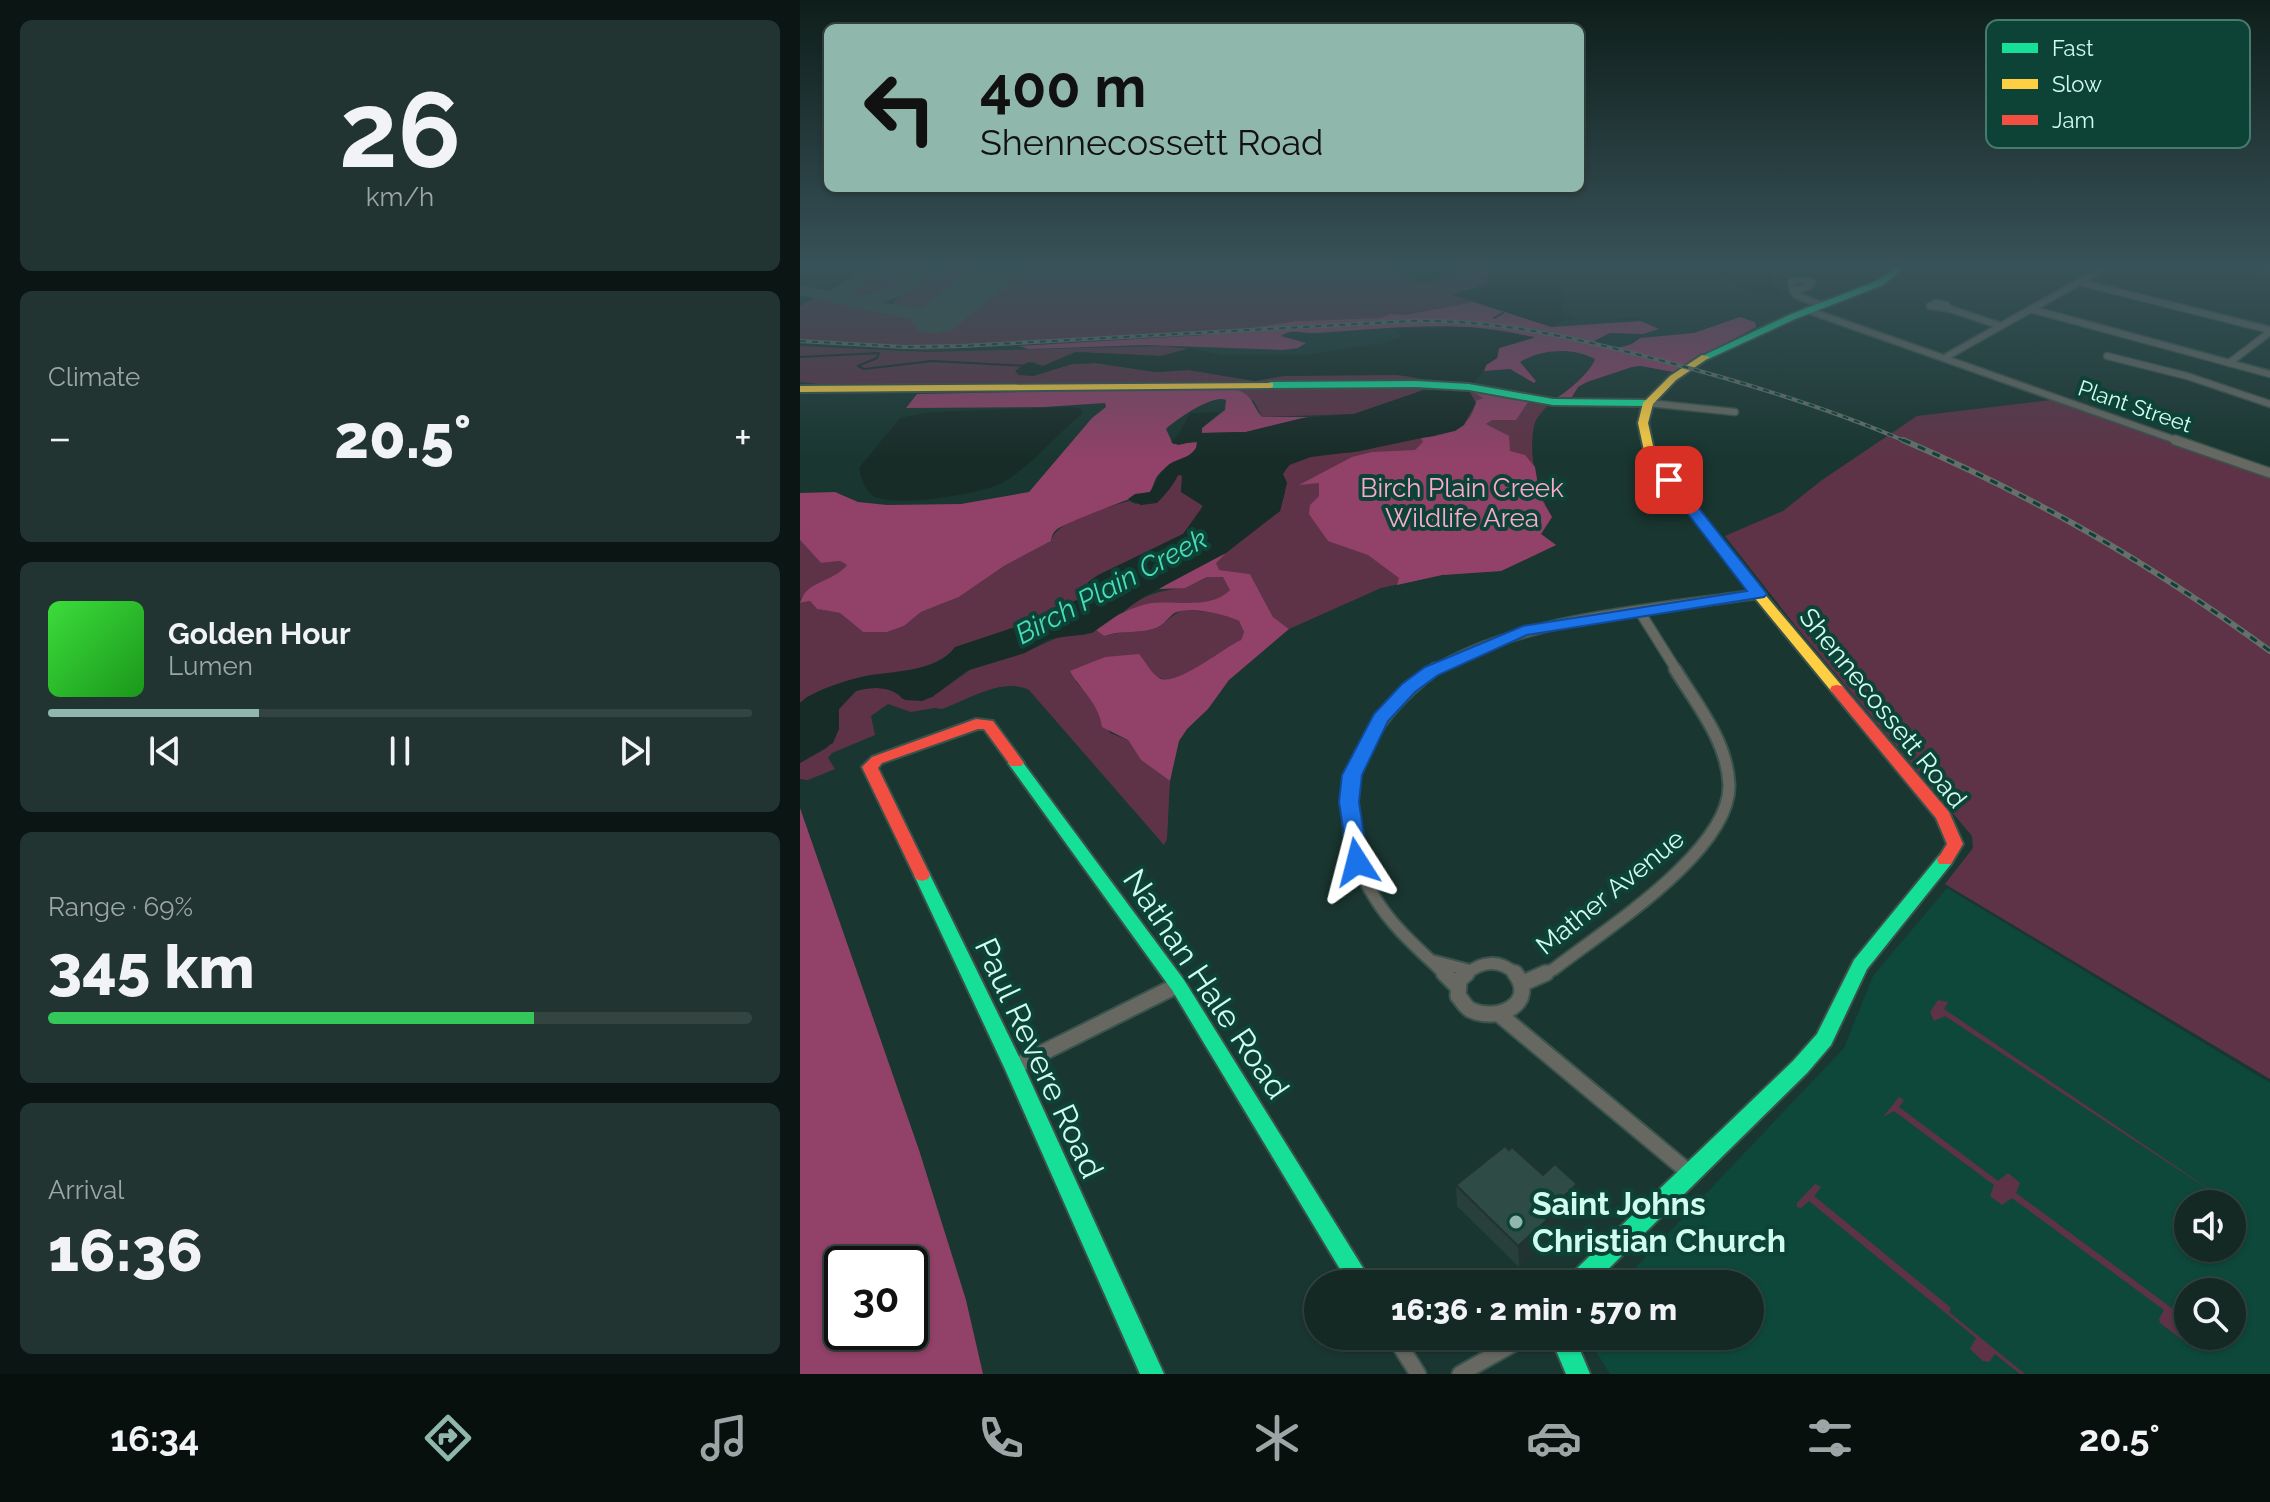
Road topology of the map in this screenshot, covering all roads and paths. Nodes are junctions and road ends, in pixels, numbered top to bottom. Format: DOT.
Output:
graph roads {
  1 [pos="1763,331"];
  2 [pos="1874,331"];
  3 [pos="1992,331"];
  4 [pos="2112,331"];
  5 [pos="2270,331"];
  6 [pos="2107,356"];
  7 [pos="1944,358"];
  8 [pos="2229,363"];
  9 [pos="2270,374"];
  10 [pos="800,389"];
  11 [pos="1648,403"];
  12 [pos="2269,403"];
  13 [pos="1735,412"];
  14 [pos="2270,473"];
  15 [pos="1758,594"];
  16 [pos="1640,612"];
  17 [pos="988,724"];
  18 [pos="1433,961"];
  19 [pos="1468,970"];
  20 [pos="1523,983"];
  21 [pos="1178,985"];
  22 [pos="1457,986"];
  23 [pos="1500,1015"];
  24 [pos="1014,1067"];
  25 [pos="1691,1174"];
  26 [pos="1353,1270"];
  27 [pos="1592,1270"];
  28 [pos="1403,1350"];
  29 [pos="1502,1350"];
  30 [pos="1568,1350"];
  31 [pos="1152,1374"];
  32 [pos="1418,1374"];
  33 [pos="1460,1374"];
  34 [pos="1578,1374"];
  1 -- 11 [label="street"];
  2 -- 7 [label="street, Plant Street"];
  3 -- 7 [label="street"];
  4 -- 8 [label="street"];
  5 -- 8 [label="street"];
  6 -- 12 [label="street"];
  7 -- 14 [label="street, Plant Street"];
  8 -- 9 [label="street"];
  10 -- 11 [label="street"];
  11 -- 13 [label="street"];
  11 -- 15 [label="street, Shennecossett Road"];
  15 -- 16 [label="street"];
  15 -- 25 [label="street, Shennecossett Road"];
  16 -- 18 [label="street"];
  16 -- 20 [label="street, Mather Avenue"];
  17 -- 21 [label="street, Nathan Hale Road"];
  17 -- 24 [label="street, Paul Revere Road"];
  18 -- 19 [label="street"];
  18 -- 22 [label="street"];
  19 -- 20 [label="street"];
  19 -- 22 [label="street"];
  20 -- 23 [label="street"];
  21 -- 24 [label="street"];
  21 -- 26 [label="street, Nathan Hale Road"];
  22 -- 23 [label="street"];
  23 -- 25 [label="street"];
  24 -- 31 [label="street, Paul Revere Road"];
  25 -- 27 [label="street, Shennecossett Road"];
  28 -- 32 [label="street"];
  29 -- 33 [label="street"];
  30 -- 34 [label="street"];
}
